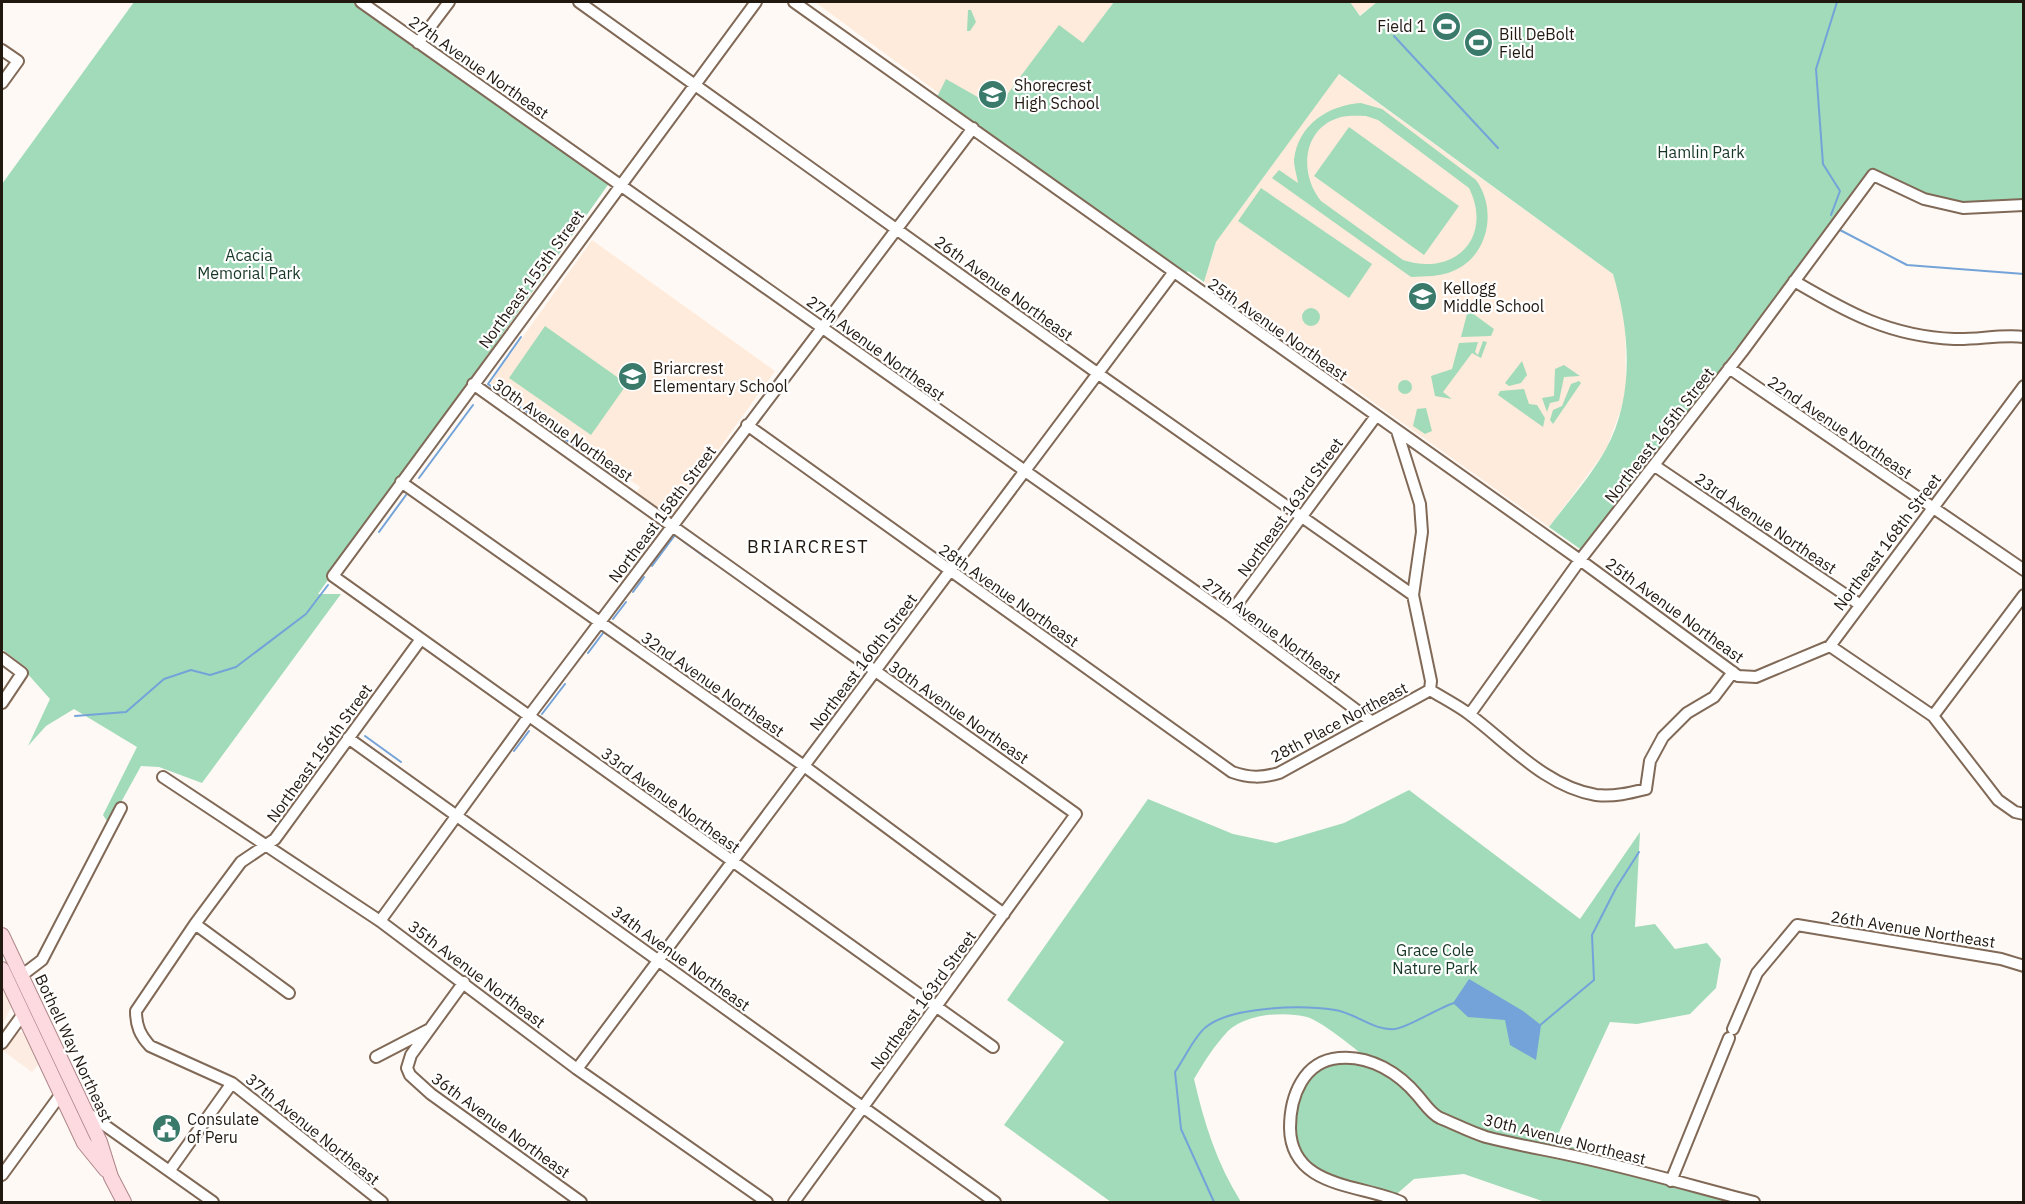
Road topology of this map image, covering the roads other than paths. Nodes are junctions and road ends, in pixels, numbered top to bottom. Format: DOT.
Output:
graph roads {
  1 [pos="361,2"];
  2 [pos="449,2"];
  3 [pos="579,2"];
  4 [pos="756,2"];
  5 [pos="794,2"];
  6 [pos="418,43"];
  7 [pos="2,50"];
  8 [pos="2,83"];
  9 [pos="694,84"];
  10 [pos="973,128"];
  11 [pos="620,183"];
  12 [pos="2024,205"];
  13 [pos="896,228"];
  14 [pos="1173,273"];
  15 [pos="1794,281"];
  16 [pos="821,327"];
  17 [pos="2024,337"];
  18 [pos="1729,369"];
  19 [pos="1098,374"];
  20 [pos="472,384"];
  21 [pos="2024,386"];
  22 [pos="1376,416"];
  23 [pos="747,425"];
  24 [pos="1397,431"];
  25 [pos="1655,466"];
  26 [pos="1024,472"];
  27 [pos="401,482"];
  28 [pos="1932,508"];
  29 [pos="1302,516"];
  30 [pos="672,526"];
  31 [pos="1580,560"];
  32 [pos="2024,570"];
  33 [pos="950,572"];
  34 [pos="333,576"];
  35 [pos="1413,595"];
  36 [pos="2024,595"];
  37 [pos="1859,604"];
  38 [pos="1229,615"];
  39 [pos="600,622"];
  40 [pos="421,639"];
  41 [pos="1830,645"];
  42 [pos="2,658"];
  43 [pos="875,671"];
  44 [pos="1733,672"];
  45 [pos="1430,690"];
  46 [pos="2,702"];
  47 [pos="1470,714"];
  48 [pos="529,716"];
  49 [pos="1933,716"];
  50 [pos="1371,721"];
  51 [pos="348,738"];
  52 [pos="804,766"];
  53 [pos="163,777"];
  54 [pos="1260,777"];
  55 [pos="2024,801"];
  56 [pos="121,808"];
  57 [pos="2019,813"];
  58 [pos="1076,814"];
  59 [pos="456,816"];
  60 [pos="268,844"];
  61 [pos="732,862"];
  62 [pos="1004,914"];
  63 [pos="380,921"];
  64 [pos="195,924"];
  65 [pos="2,935"];
  66 [pos="659,960"];
  67 [pos="2024,966"];
  68 [pos="2,969"];
  69 [pos="21,976"];
  70 [pos="464,982"];
  71 [pos="289,993"];
  72 [pos="936,1007"];
  73 [pos="23,1014"];
  74 [pos="136,1024"];
  75 [pos="431,1028"];
  76 [pos="2,1043"];
  77 [pos="993,1047"];
  78 [pos="376,1058"];
  79 [pos="577,1069"];
  80 [pos="232,1083"];
  81 [pos="61,1094"];
  82 [pos="862,1108"];
  83 [pos="85,1111"];
  84 [pos="170,1170"];
  85 [pos="2,1175"];
  86 [pos="111,1177"];
  87 [pos="1671,1181"];
  88 [pos="124,1203"];
  89 [pos="213,1203"];
  90 [pos="382,1203"];
  91 [pos="581,1203"];
  92 [pos="767,1203"];
  93 [pos="794,1203"];
  94 [pos="995,1203"];
  95 [pos="1401,1203"];
  96 [pos="1755,1203"];
  1 -- 6 [label="street, 27th Avenue Northeast"];
  2 -- 6 [label="street"];
  3 -- 9 [label="street, 26th Avenue Northeast"];
  4 -- 9 [label="street, Northeast 155th Street"];
  5 -- 10 [label="street, 25th Avenue Northeast"];
  6 -- 11 [label="street, 27th Avenue Northeast"];
  7 -- 8 [label="street"];
  9 -- 11 [label="street, Northeast 155th Street"];
  9 -- 13 [label="street, 26th Avenue Northeast"];
  10 -- 13 [label="street, Northeast 158th Street"];
  10 -- 14 [label="street, 25th Avenue Northeast"];
  11 -- 16 [label="street, 27th Avenue Northeast"];
  11 -- 20 [label="street, Northeast 155th Street"];
  12 -- 15 [label="street, Northeast 165th Street"];
  13 -- 16 [label="street, Northeast 158th Street"];
  13 -- 19 [label="street, 26th Avenue Northeast"];
  14 -- 19 [label="street, Northeast 160th Street"];
  14 -- 22 [label="street, 25th Avenue Northeast"];
  15 -- 17 [label="street"];
  15 -- 18 [label="street, Northeast 165th Street"];
  16 -- 23 [label="street, Northeast 158th Street"];
  16 -- 26 [label="street, 27th Avenue Northeast"];
  18 -- 25 [label="street, Northeast 165th Street"];
  18 -- 28 [label="street, 22nd Avenue Northeast"];
  19 -- 26 [label="street, Northeast 160th Street"];
  19 -- 29 [label="street, 26th Avenue Northeast"];
  20 -- 27 [label="street, Northeast 155th Street"];
  20 -- 30 [label="street, 30th Avenue Northeast"];
  21 -- 28 [label="street, Northeast 168th Street"];
  22 -- 24 [label="street, 25th Avenue Northeast"];
  22 -- 29 [label="street, Northeast 163rd Street"];
  23 -- 30 [label="street, Northeast 158th Street"];
  23 -- 33 [label="street, 28th Avenue Northeast"];
  24 -- 31 [label="street, 25th Avenue Northeast"];
  24 -- 35 [label="street"];
  25 -- 31 [label="street, Northeast 165th Street"];
  25 -- 37 [label="street, 23rd Avenue Northeast"];
  26 -- 33 [label="street, Northeast 160th Street"];
  26 -- 38 [label="street, 27th Avenue Northeast"];
  27 -- 34 [label="street, Northeast 155th Street"];
  27 -- 39 [label="street, 32nd Avenue Northeast"];
  28 -- 32 [label="street, 22nd Avenue Northeast"];
  28 -- 37 [label="street, Northeast 168th Street"];
  29 -- 35 [label="street, 26th Avenue Northeast"];
  29 -- 38 [label="street, Northeast 163rd Street"];
  30 -- 39 [label="street, Northeast 158th Street"];
  30 -- 43 [label="street, 30th Avenue Northeast"];
  31 -- 44 [label="street, 25th Avenue Northeast"];
  31 -- 47 [label="street, Northeast 165th Street"];
  33 -- 43 [label="street, Northeast 160th Street"];
  33 -- 54 [label="street, 28th Avenue Northeast"];
  34 -- 40 [label="street, 33rd Avenue Northeast"];
  35 -- 45 [label="street"];
  36 -- 49 [label="street"];
  37 -- 41 [label="street, Northeast 168th Street"];
  38 -- 50 [label="street, 27th Avenue Northeast"];
  39 -- 48 [label="street, Northeast 158th Street"];
  39 -- 52 [label="street, 32nd Avenue Northeast"];
  40 -- 48 [label="street, 33rd Avenue Northeast"];
  40 -- 51 [label="street, Northeast 156th Street"];
  41 -- 44 [label="street, 25th Avenue Northeast"];
  41 -- 49 [label="street"];
  42 -- 46 [label="street"];
  43 -- 52 [label="street, Northeast 160th Street"];
  43 -- 58 [label="street, 30th Avenue Northeast"];
  44 -- 47 [label="street"];
  45 -- 47 [label="street"];
  45 -- 50 [label="street, 28th Place Northeast"];
  48 -- 59 [label="street, Northeast 158th Street"];
  48 -- 61 [label="street, 33rd Avenue Northeast"];
  49 -- 57 [label="street"];
  50 -- 54 [label="street, 28th Place Northeast"];
  51 -- 59 [label="street, 34th Avenue Northeast"];
  51 -- 60 [label="street, Northeast 156th Street"];
  52 -- 61 [label="street, Northeast 160th Street"];
  52 -- 62 [label="street, 32nd Avenue Northeast"];
  53 -- 60 [label="street, 35th Avenue Northeast"];
  55 -- 57 [label="street"];
  56 -- 69 [label="street"];
  58 -- 62 [label="street, Northeast 163rd Street"];
  59 -- 63 [label="street, Northeast 158th Street"];
  59 -- 66 [label="street, 34th Avenue Northeast"];
  60 -- 63 [label="street, 35th Avenue Northeast"];
  60 -- 64 [label="street, Northeast 156th Street"];
  61 -- 66 [label="street, Northeast 160th Street"];
  61 -- 72 [label="street, 33rd Avenue Northeast"];
  62 -- 72 [label="street, Northeast 163rd Street"];
  63 -- 70 [label="street, 35th Avenue Northeast"];
  64 -- 71 [label="street"];
  64 -- 74 [label="street, Northeast 156th Street"];
  65 -- 69 [label="main road, Bothell Way Northeast"];
  66 -- 79 [label="street, Northeast 160th Street"];
  66 -- 82 [label="street, 34th Avenue Northeast"];
  67 -- 87 [label="street, 26th Avenue Northeast"];
  68 -- 73 [label="main road, Bothell Way Northeast"];
  69 -- 83 [label="main road, Bothell Way Northeast"];
  70 -- 75 [label="street"];
  70 -- 79 [label="street, 35th Avenue Northeast"];
  72 -- 77 [label="street, 33rd Avenue Northeast"];
  72 -- 82 [label="street, Northeast 163rd Street"];
  73 -- 76 [label="street"];
  73 -- 81 [label="main road, Bothell Way Northeast"];
  73 -- 83 [label="main road"];
  74 -- 80 [label="street, 37th Avenue Northeast"];
  75 -- 78 [label="street"];
  75 -- 91 [label="street, 36th Avenue Northeast"];
  79 -- 92 [label="street, 35th Avenue Northeast"];
  80 -- 84 [label="street"];
  80 -- 90 [label="street, 37th Avenue Northeast"];
  81 -- 85 [label="street"];
  81 -- 86 [label="main road, Bothell Way Northeast"];
  82 -- 93 [label="street, Northeast 163rd Street"];
  82 -- 94 [label="street, 34th Avenue Northeast"];
  83 -- 84 [label="street"];
  83 -- 86 [label="main road, Bothell Way Northeast"];
  84 -- 89 [label="street"];
  86 -- 88 [label="main road, Bothell Way Northeast"];
  87 -- 95 [label="street, 30th Avenue Northeast"];
  87 -- 96 [label="street"];
}
